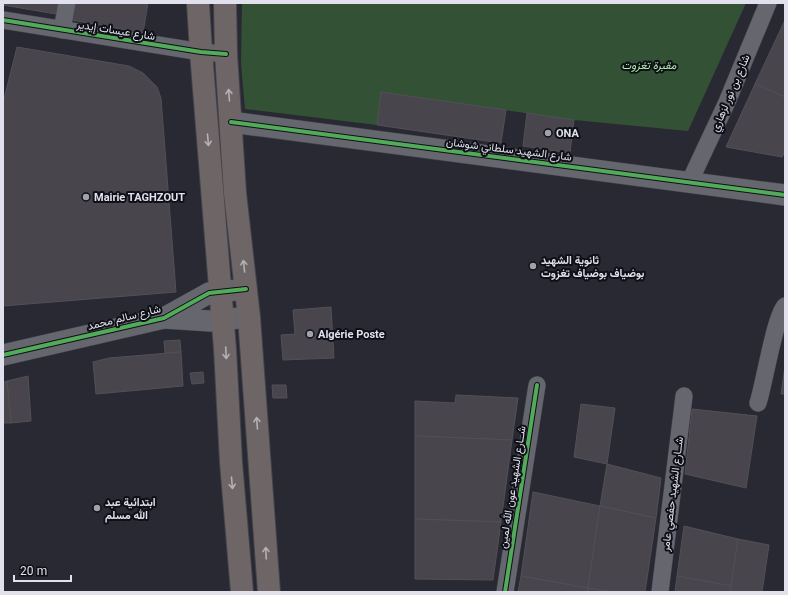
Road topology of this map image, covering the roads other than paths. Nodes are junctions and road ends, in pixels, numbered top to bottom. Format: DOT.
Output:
graph roads {
  1 [pos="67,3"];
  2 [pos="198,3"];
  3 [pos="225,3"];
  4 [pos="768,3"];
  5 [pos="4,22"];
  6 [pos="62,30"];
  7 [pos="201,52"];
  8 [pos="226,54"];
  9 [pos="231,122"];
  10 [pos="690,181"];
  11 [pos="785,195"];
  12 [pos="246,289"];
  13 [pos="221,291"];
  14 [pos="785,306"];
  15 [pos="249,317"];
  16 [pos="164,318"];
  17 [pos="223,320"];
  18 [pos="3,355"];
  19 [pos="537,385"];
  20 [pos="684,396"];
  21 [pos="758,403"];
  22 [pos="242,592"];
  23 [pos="268,592"];
  24 [pos="505,592"];
  25 [pos="660,592"];
  1 -- 6 [label="street"];
  2 -- 7 [label="highway"];
  3 -- 8 [label="highway"];
  4 -- 10 [label="street, شارع بن نور لزهاري"];
  5 -- 6 [label="street, شارع عيسات إيدير"];
  6 -- 7 [label="street, شارع عيسات إيدير"];
  7 -- 8 [label="street, شارع عيسات إيدير"];
  7 -- 13 [label="highway, one-way"];
  9 -- 8 [label="highway, one-way"];
  9 -- 10 [label="street, شارع الشهيد سلطاني شوشان"];
  12 -- 9 [label="highway, one-way"];
  10 -- 11 [label="street, شارع الشهيد سلطاني شوشان"];
  12 -- 13 [label="street, شارع سالم محمد"];
  12 -- 15 [label="highway"];
  13 -- 16 [label="street, شارع سالم محمد"];
  13 -- 17 [label="highway"];
  14 -- 21 [label="street"];
  15 -- 17 [label="street, شارع سالم محمد"];
  23 -- 15 [label="highway, one-way"];
  16 -- 17 [label="street, شارع سالم محمد"];
  16 -- 18 [label="street, شارع سالم محمد"];
  17 -- 22 [label="highway, one-way"];
  19 -- 24 [label="street, شــارع الشهيد عون الله لمين"];
  20 -- 25 [label="street, شــارع الشهيد حفصي عامر"];
}
